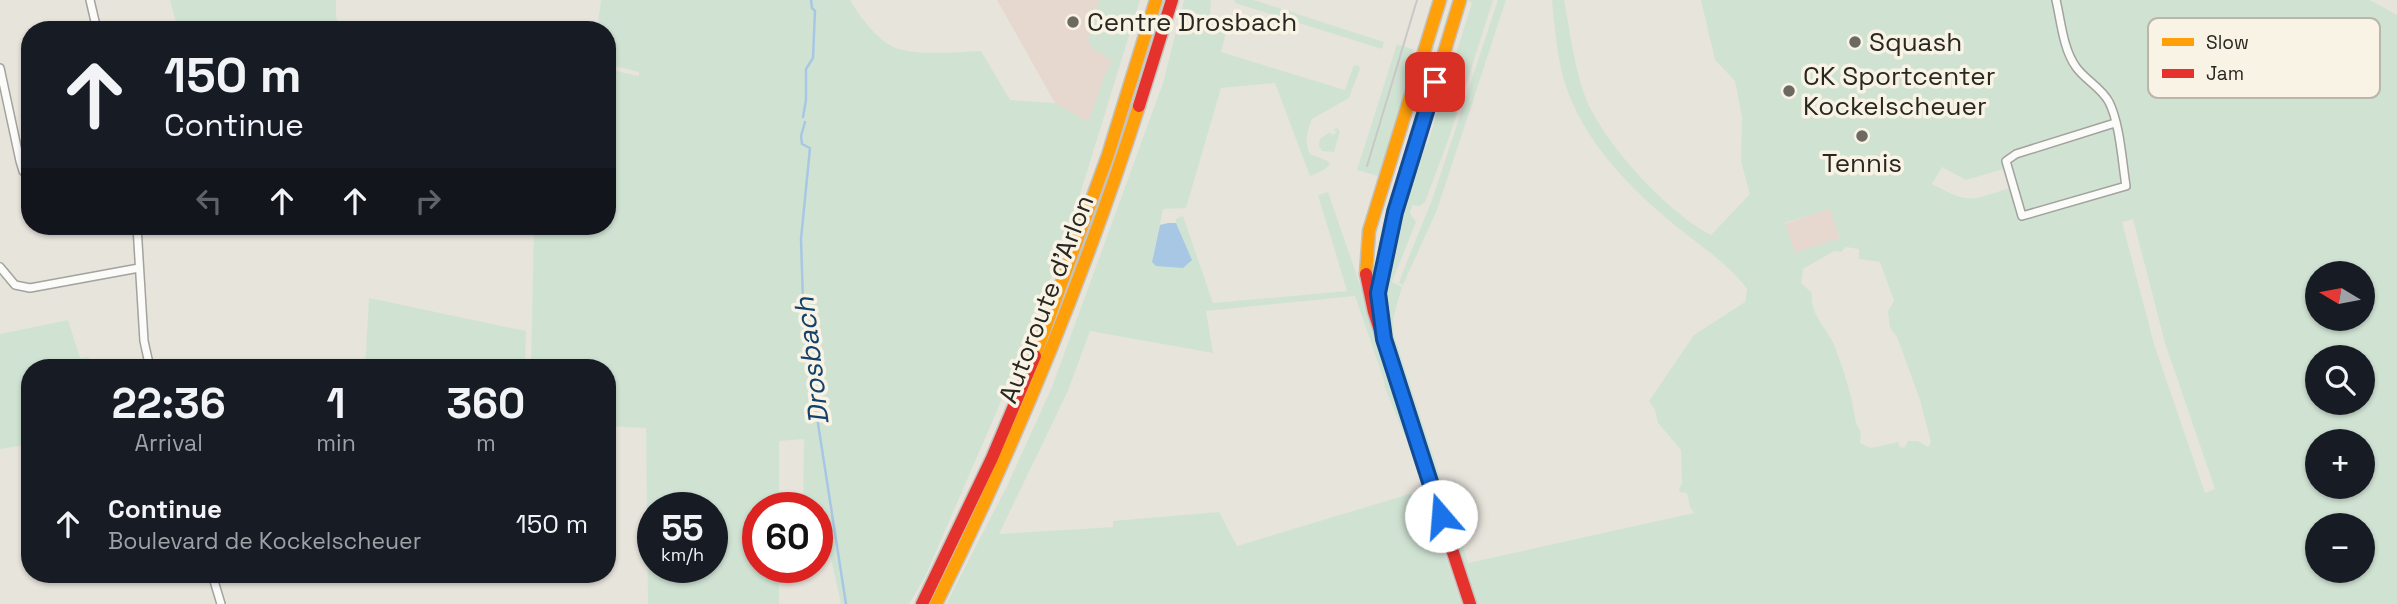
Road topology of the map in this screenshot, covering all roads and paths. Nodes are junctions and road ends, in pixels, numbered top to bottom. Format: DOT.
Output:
graph roads {
  1 [pos="89,0"];
  2 [pos="1156,0"];
  3 [pos="1172,0"];
  4 [pos="1440,0"];
  5 [pos="1460,0"];
  6 [pos="2056,0"];
  7 [pos="95,21"];
  8 [pos="0,68"];
  9 [pos="2115,122"];
  10 [pos="21,164"];
  11 [pos="137,235"];
  12 [pos="0,267"];
  13 [pos="139,268"];
  14 [pos="1384,339"];
  15 [pos="148,359"];
  16 [pos="215,583"];
  17 [pos="221,604"];
  18 [pos="922,604"];
  19 [pos="936,604"];
  20 [pos="1470,604"];
  1 -- 7 [label="street"];
  2 -- 18 [label="main road, Autoroute d'Arlon"];
  3 -- 19 [label="main road, Autoroute d'Arlon"];
  4 -- 14 [label="main road"];
  5 -- 14 [label="main road"];
  6 -- 9 [label="street"];
  8 -- 10 [label="street"];
  9 -- 9 [label="street"];
  11 -- 13 [label="street"];
  12 -- 13 [label="street"];
  13 -- 15 [label="street"];
  14 -- 20 [label="main road"];
  16 -- 17 [label="street"];
}
